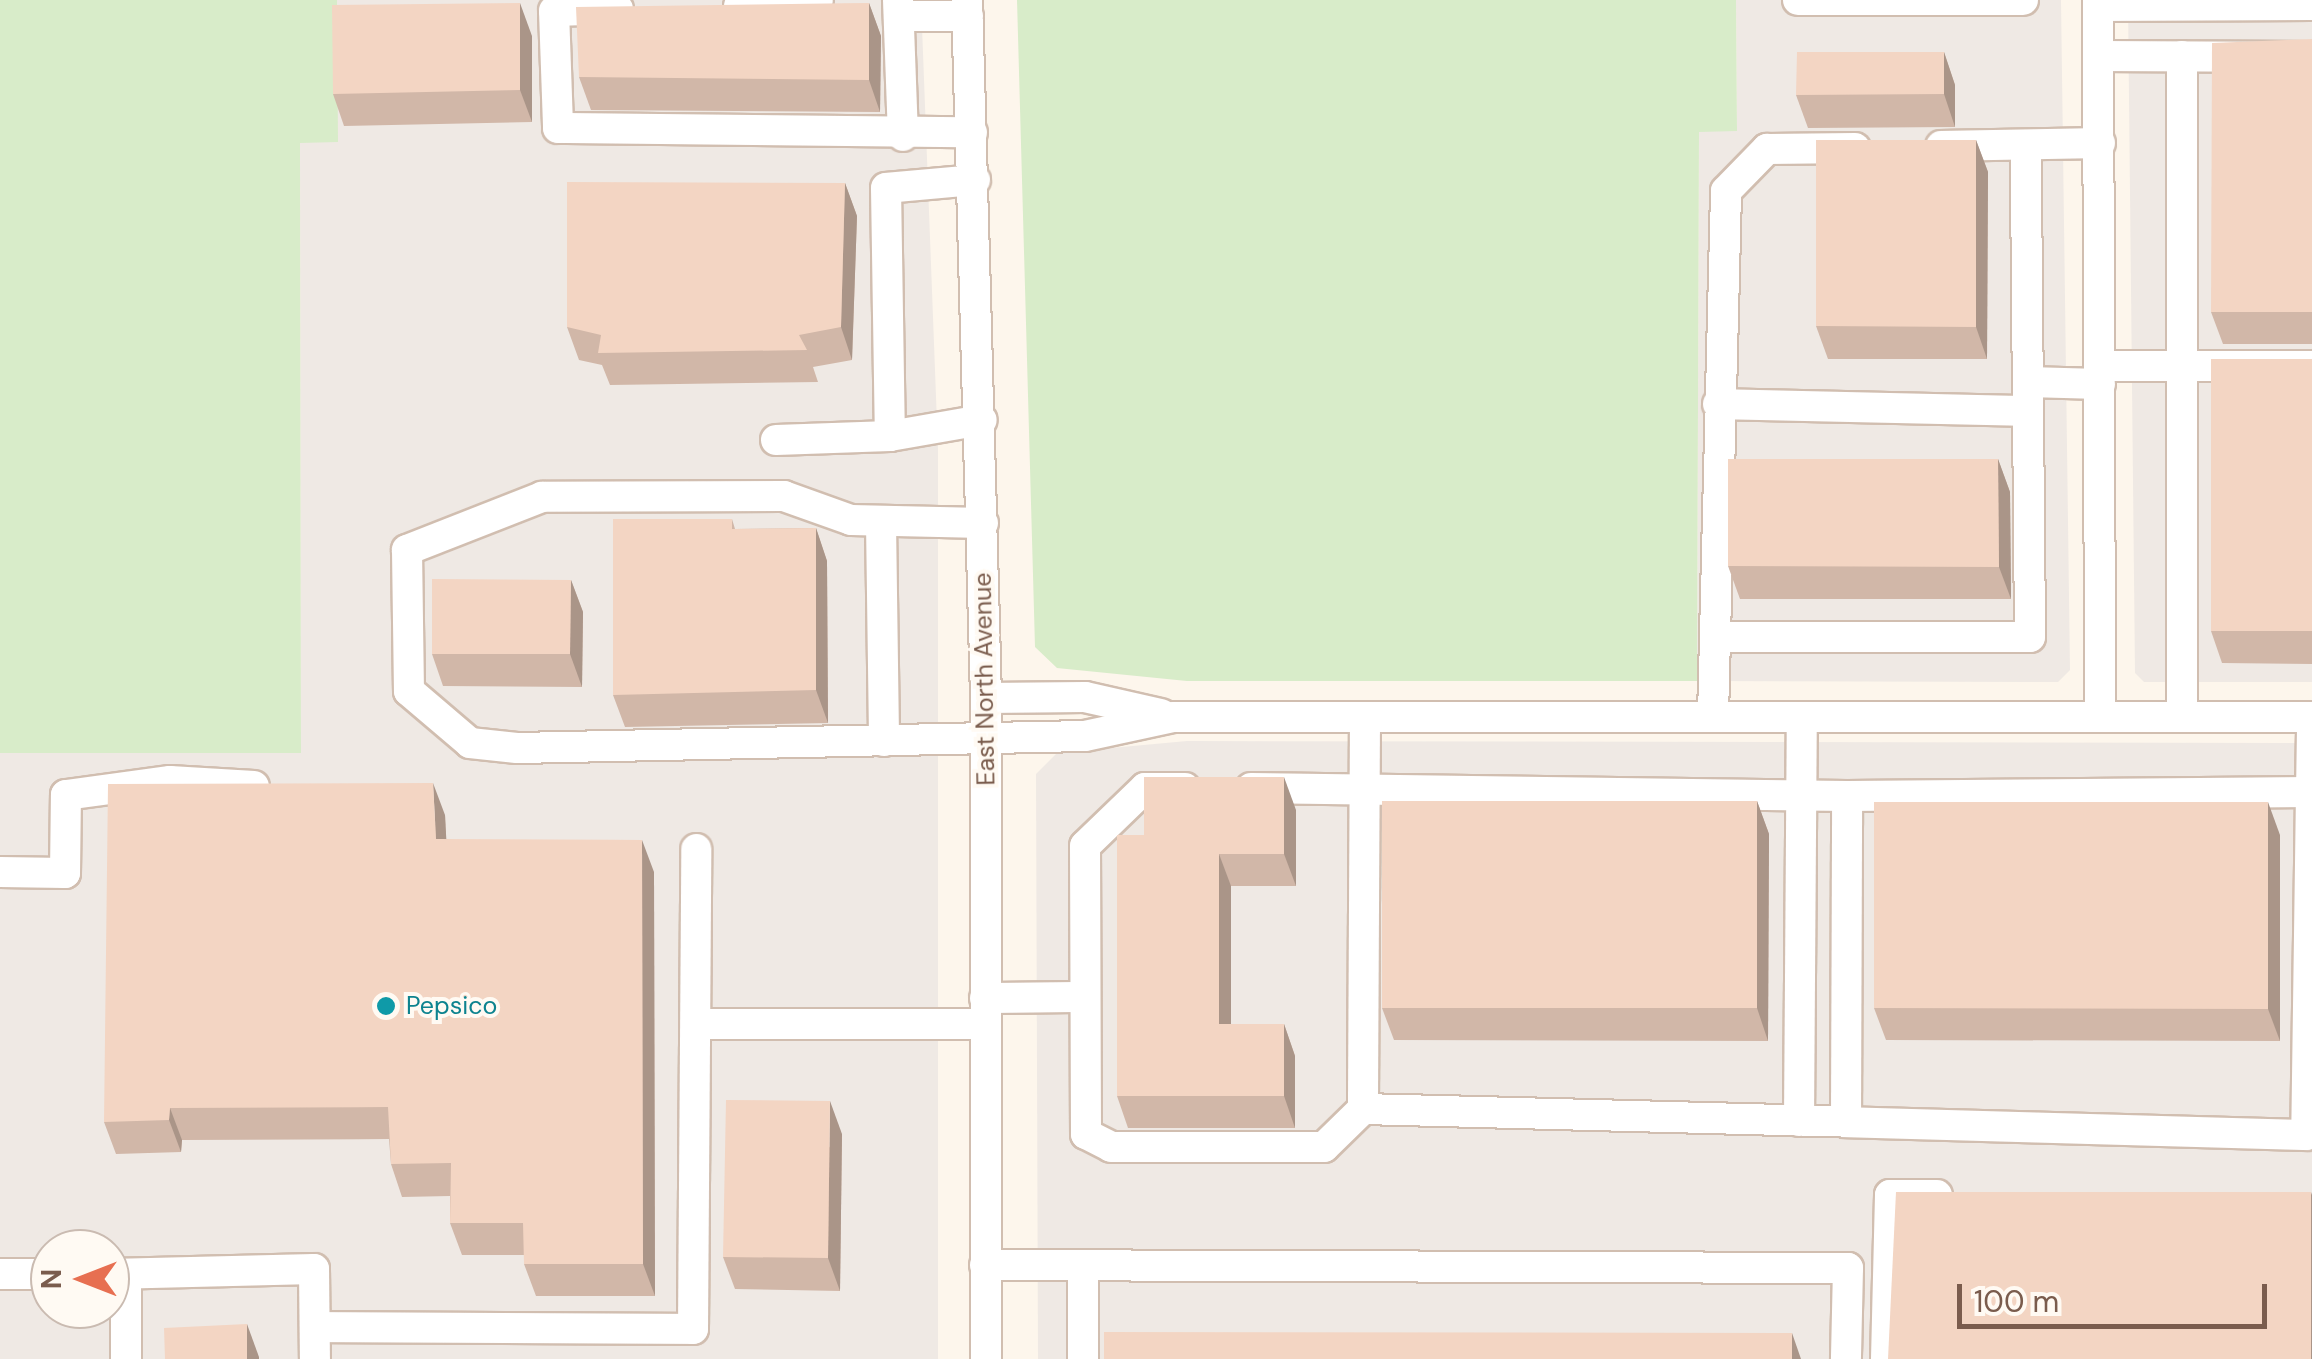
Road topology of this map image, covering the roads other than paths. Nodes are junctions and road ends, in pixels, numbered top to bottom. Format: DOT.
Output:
graph roads {
  1 [pos="818,0"];
  2 [pos="1798,0"];
  3 [pos="2023,0"];
  4 [pos="2098,3"];
  5 [pos="2312,5"];
  6 [pos="704,6"];
  7 [pos="656,8"];
  8 [pos="898,8"];
  9 [pos="967,8"];
  10 [pos="2098,56"];
  11 [pos="2182,56"];
  12 [pos="2312,57"];
  13 [pos="972,132"];
  14 [pos="903,136"];
  15 [pos="2100,143"];
  16 [pos="2026,145"];
  17 [pos="975,180"];
  18 [pos="2180,366"];
  19 [pos="2312,366"];
  20 [pos="2100,375"];
  21 [pos="2028,397"];
  22 [pos="1718,404"];
  23 [pos="982,420"];
  24 [pos="890,436"];
  25 [pos="776,440"];
  26 [pos="880,522"];
  27 [pos="983,523"];
  28 [pos="1715,637"];
  29 [pos="986,698"];
  30 [pos="1713,716"];
  31 [pos="1802,716"];
  32 [pos="2100,716"];
  33 [pos="2182,716"];
  34 [pos="2312,716"];
  35 [pos="1174,717"];
  36 [pos="1365,717"];
  37 [pos="2312,729"];
  38 [pos="986,739"];
  39 [pos="884,741"];
  40 [pos="287,788"];
  41 [pos="1365,788"];
  42 [pos="2312,792"];
  43 [pos="1802,794"];
  44 [pos="1848,796"];
  45 [pos="696,848"];
  46 [pos="0,872"];
  47 [pos="1084,998"];
  48 [pos="986,1011"];
  49 [pos="696,1024"];
  50 [pos="1363,1109"];
  51 [pos="1799,1121"];
  52 [pos="1846,1122"];
  53 [pos="2309,1135"];
  54 [pos="1966,1195"];
  55 [pos="1084,1265"];
  56 [pos="985,1266"];
  57 [pos="0,1274"];
  58 [pos="30,1274"];
  59 [pos="130,1274"];
  60 [pos="315,1328"];
  61 [pos="123,1329"];
  62 [pos="126,1359"];
  63 [pos="315,1359"];
  64 [pos="986,1359"];
  65 [pos="1083,1359"];
  66 [pos="1846,1359"];
  67 [pos="1886,1359"];
  1 -- 6 [label="street"];
  2 -- 3 [label="street"];
  4 -- 5 [label="street"];
  4 -- 10 [label="street"];
  7 -- 14 [label="street"];
  8 -- 9 [label="street"];
  8 -- 14 [label="street"];
  9 -- 13 [label="street, East North Avenue"];
  10 -- 11 [label="street"];
  10 -- 15 [label="street"];
  11 -- 12 [label="street"];
  11 -- 18 [label="street"];
  13 -- 14 [label="street"];
  13 -- 17 [label="street, East North Avenue"];
  15 -- 16 [label="street"];
  15 -- 20 [label="street"];
  16 -- 21 [label="street"];
  16 -- 22 [label="street"];
  17 -- 23 [label="street, East North Avenue"];
  17 -- 24 [label="street"];
  18 -- 19 [label="street"];
  18 -- 20 [label="street"];
  18 -- 33 [label="street"];
  20 -- 21 [label="street"];
  20 -- 32 [label="street"];
  21 -- 22 [label="street"];
  21 -- 28 [label="street"];
  22 -- 28 [label="street"];
  23 -- 24 [label="street"];
  23 -- 27 [label="street, East North Avenue"];
  24 -- 25 [label="street"];
  26 -- 27 [label="street"];
  26 -- 39 [label="street"];
  26 -- 39 [label="street"];
  27 -- 29 [label="street, East North Avenue"];
  28 -- 30 [label="street"];
  29 -- 35 [label="street"];
  29 -- 38 [label="street, East North Avenue"];
  30 -- 31 [label="street"];
  30 -- 36 [label="street"];
  31 -- 32 [label="street"];
  31 -- 43 [label="street"];
  32 -- 33 [label="street"];
  33 -- 34 [label="street"];
  35 -- 36 [label="street"];
  35 -- 38 [label="street"];
  36 -- 41 [label="street"];
  37 -- 42 [label="street"];
  38 -- 39 [label="street"];
  38 -- 48 [label="street, East North Avenue"];
  40 -- 46 [label="street"];
  41 -- 43 [label="street"];
  41 -- 47 [label="street"];
  41 -- 50 [label="street"];
  42 -- 44 [label="street"];
  42 -- 53 [label="street"];
  43 -- 44 [label="street"];
  43 -- 51 [label="street"];
  44 -- 52 [label="street"];
  45 -- 49 [label="street"];
  47 -- 48 [label="street"];
  47 -- 50 [label="street"];
  48 -- 49 [label="street"];
  48 -- 56 [label="street, East North Avenue"];
  49 -- 60 [label="street"];
  50 -- 51 [label="street"];
  51 -- 52 [label="street"];
  52 -- 53 [label="street"];
  54 -- 67 [label="street"];
  55 -- 56 [label="street"];
  55 -- 65 [label="street"];
  55 -- 66 [label="street"];
  56 -- 64 [label="street, East North Avenue"];
  57 -- 58 [label="street"];
  59 -- 60 [label="street"];
  60 -- 63 [label="street"];
  61 -- 62 [label="street"];
}
